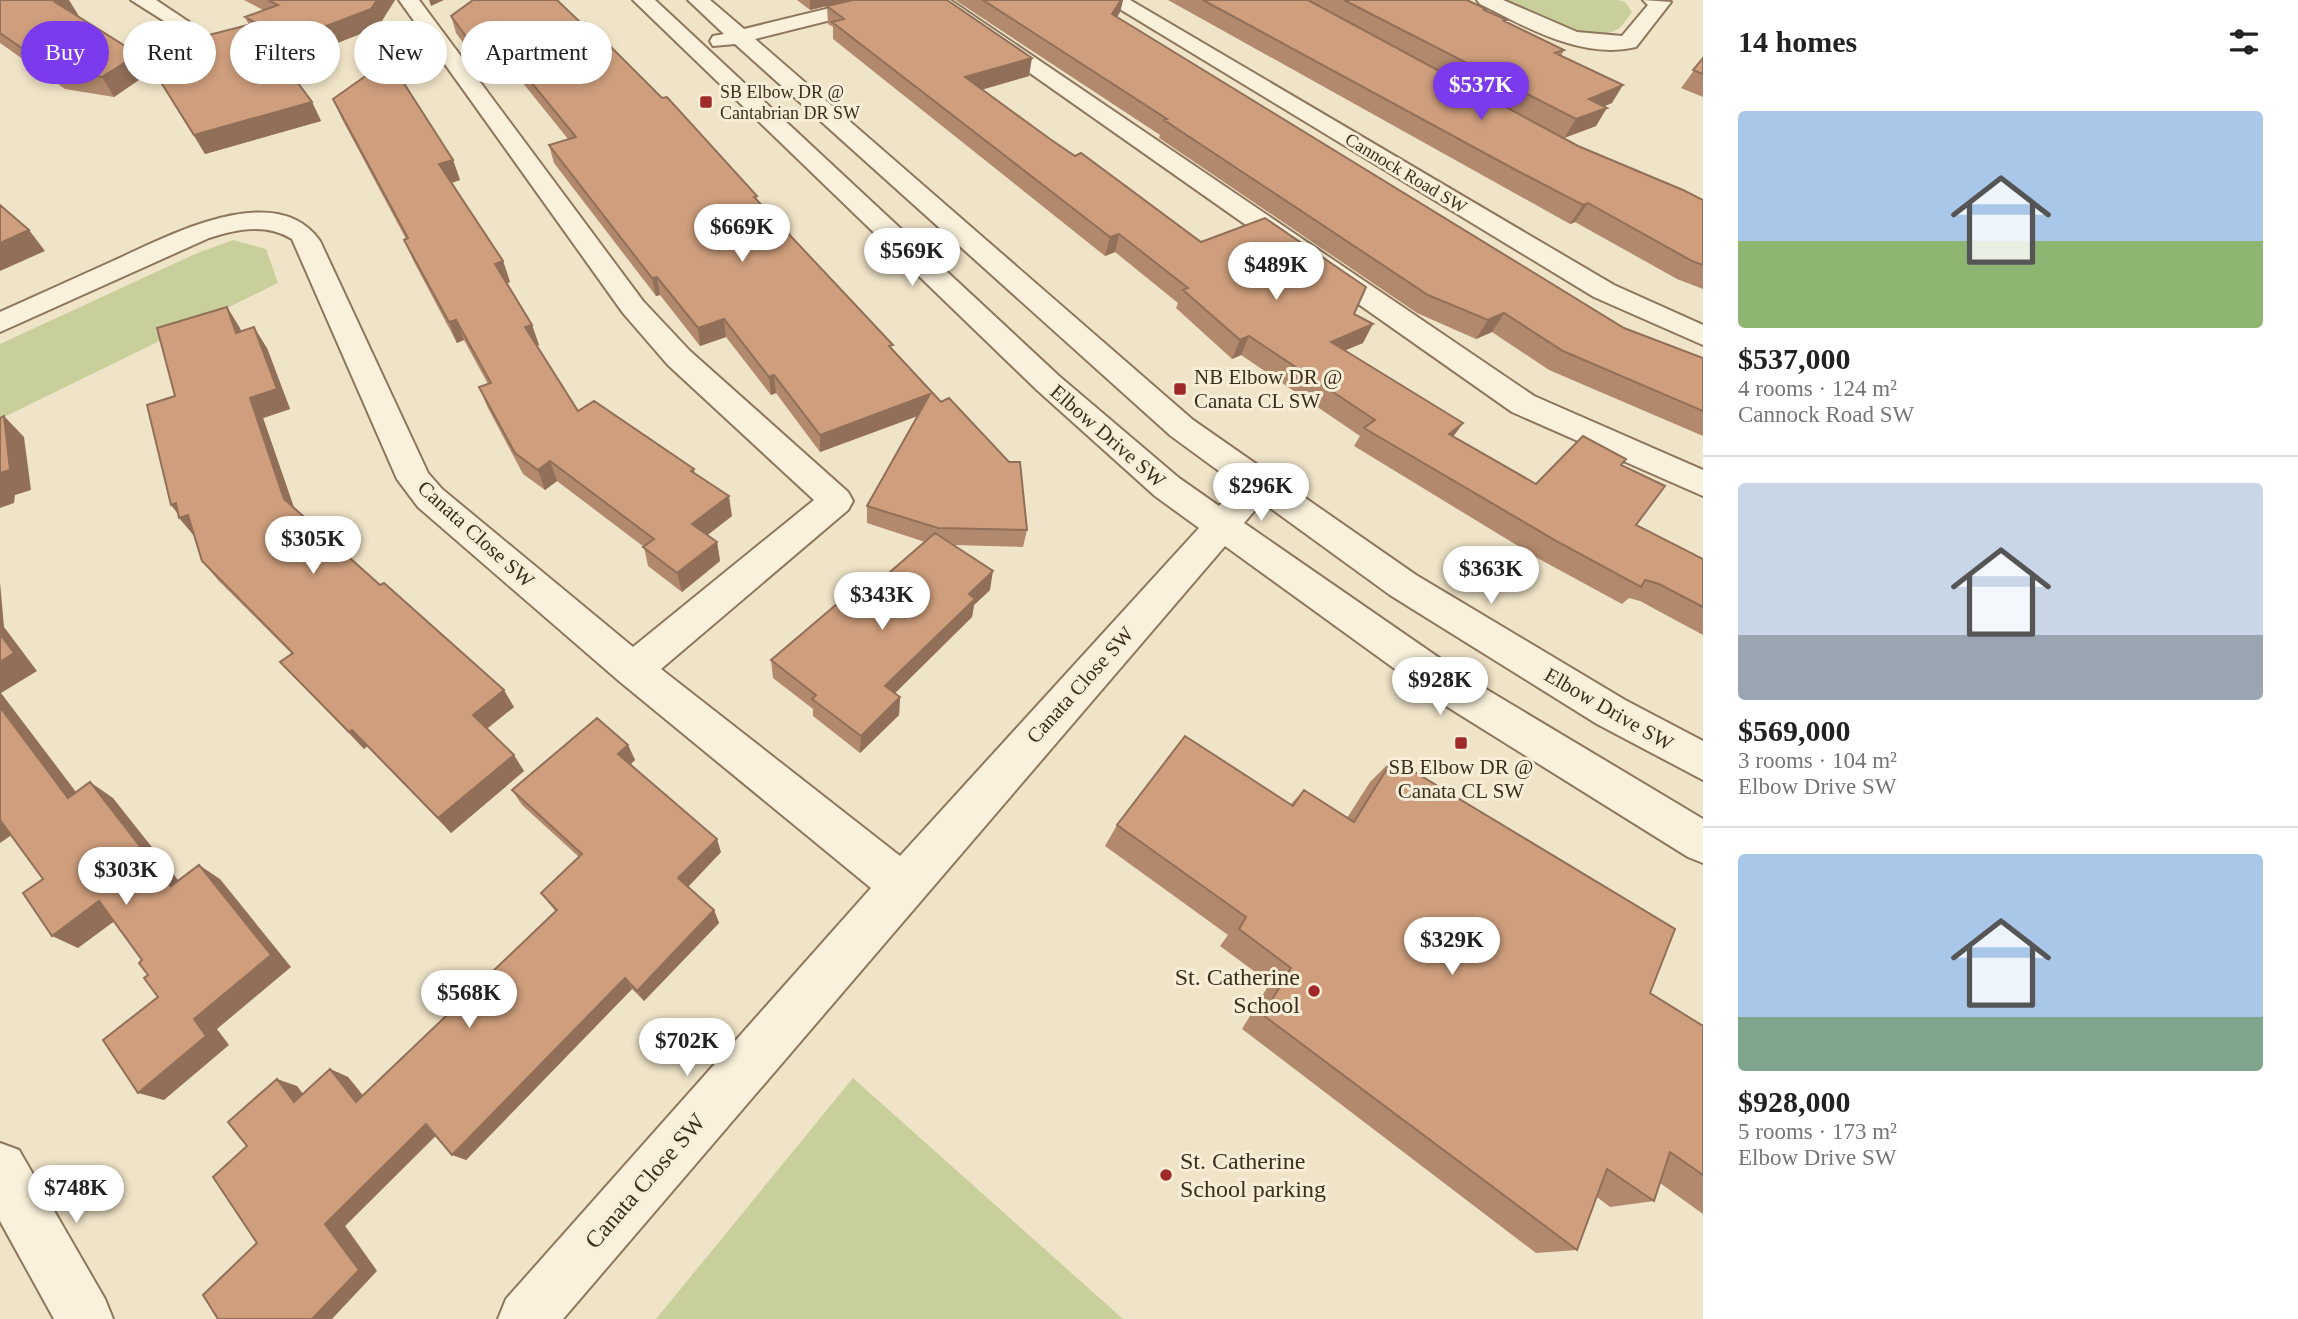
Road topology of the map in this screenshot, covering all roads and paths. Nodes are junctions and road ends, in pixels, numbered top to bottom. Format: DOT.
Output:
graph roads {
  1 [pos="141,0"];
  2 [pos="409,0"];
  3 [pos="643,0"];
  4 [pos="698,0"];
  5 [pos="888,0"];
  6 [pos="936,0"];
  7 [pos="1115,0"];
  8 [pos="1487,0"];
  9 [pos="1653,0"];
  10 [pos="177,21"];
  11 [pos="741,36"];
  12 [pos="692,48"];
  13 [pos="0,323"];
  14 [pos="1703,336"];
  15 [pos="1258,484"];
  16 [pos="1703,484"];
  17 [pos="1222,525"];
  18 [pos="633,670"];
  19 [pos="1703,762"];
  20 [pos="1703,843"];
  21 [pos="903,886"];
  22 [pos="0,1168"];
  23 [pos="85,1319"];
  24 [pos="526,1319"];
  1 -- 10 [label="street"];
  2 -- 18 [label="street"];
  3 -- 12 [label="street, Elbow Drive SW"];
  4 -- 11 [label="street, Elbow Drive SW"];
  5 -- 11 [label="street"];
  6 -- 16 [label="street"];
  7 -- 14 [label="street, Cannock Road SW"];
  8 -- 9 [label="street"];
  11 -- 12 [label="street"];
  11 -- 15 [label="street, Elbow Drive SW"];
  12 -- 17 [label="street, Elbow Drive SW"];
  13 -- 18 [label="street, Canata Close SW"];
  15 -- 17 [label="street, Canata Close SW"];
  15 -- 19 [label="street, Elbow Drive SW"];
  17 -- 20 [label="street, Elbow Drive SW"];
  17 -- 21 [label="street, Canata Close SW"];
  18 -- 21 [label="street, Canata Close SW"];
  21 -- 24 [label="street, Canata Close SW"];
  22 -- 23 [label="street"];
}
